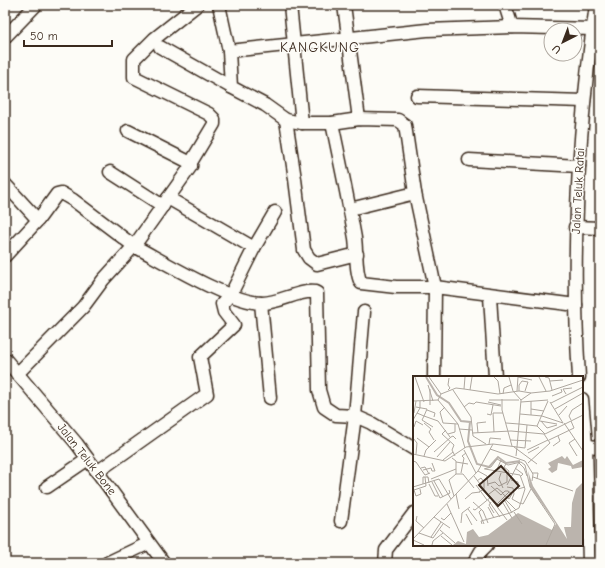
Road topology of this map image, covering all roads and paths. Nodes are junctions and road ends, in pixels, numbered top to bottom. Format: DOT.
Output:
graph roads {
  1 [pos="36,5"];
  2 [pos="197,5"];
  3 [pos="219,5"];
  4 [pos="290,5"];
  5 [pos="344,5"];
  6 [pos="505,5"];
  7 [pos="596,5"];
  8 [pos="512,27"];
  9 [pos="593,29"];
  10 [pos="5,37"];
  11 [pos="348,38"];
  12 [pos="295,43"];
  13 [pos="160,47"];
  14 [pos="229,50"];
  15 [pos="231,87"];
  16 [pos="417,96"];
  17 [pos="584,101"];
  18 [pos="358,119"];
  19 [pos="286,120"];
  20 [pos="302,123"];
  21 [pos="332,123"];
  22 [pos="128,131"];
  23 [pos="468,160"];
  24 [pos="190,164"];
  25 [pos="579,166"];
  26 [pos="110,172"];
  27 [pos="5,184"];
  28 [pos="415,193"];
  29 [pos="166,202"];
  30 [pos="350,209"];
  31 [pos="275,212"];
  32 [pos="38,220"];
  33 [pos="576,227"];
  34 [pos="600,228"];
  35 [pos="134,246"];
  36 [pos="254,248"];
  37 [pos="357,254"];
  38 [pos="5,256"];
  39 [pos="435,287"];
  40 [pos="231,294"];
  41 [pos="490,296"];
  42 [pos="261,303"];
  43 [pos="576,305"];
  44 [pos="364,312"];
  45 [pos="5,359"];
  46 [pos="17,374"];
  47 [pos="434,376"];
  48 [pos="495,376"];
  49 [pos="579,376"];
  50 [pos="270,398"];
  51 [pos="355,416"];
  52 [pos="583,424"];
  53 [pos="413,448"];
  54 [pos="584,448"];
  55 [pos="600,448"];
  56 [pos="88,459"];
  57 [pos="97,472"];
  58 [pos="47,487"];
  59 [pos="413,514"];
  60 [pos="341,521"];
  61 [pos="149,543"];
  62 [pos="485,546"];
  63 [pos="107,563"];
  64 [pos="164,563"];
  65 [pos="385,563"];
  66 [pos="474,563"];
  67 [pos="589,563"];
  1 -- 10 [label="street"];
  2 -- 24 [label="street"];
  3 -- 14 [label="street"];
  4 -- 12 [label="street"];
  5 -- 11 [label="street"];
  6 -- 8 [label="street"];
  7 -- 9 [label="street, Jalan Teluk Ratai"];
  8 -- 9 [label="street"];
  8 -- 11 [label="street"];
  9 -- 17 [label="street, Jalan Teluk Ratai"];
  11 -- 12 [label="street"];
  11 -- 18 [label="street"];
  12 -- 14 [label="street"];
  12 -- 20 [label="street"];
  13 -- 15 [label="street"];
  14 -- 15 [label="street"];
  15 -- 19 [label="street"];
  16 -- 17 [label="street"];
  17 -- 25 [label="street, Jalan Teluk Ratai"];
  18 -- 21 [label="street"];
  18 -- 28 [label="street"];
  19 -- 20 [label="street"];
  19 -- 37 [label="street"];
  20 -- 21 [label="street"];
  21 -- 30 [label="street"];
  22 -- 24 [label="street"];
  23 -- 25 [label="street"];
  24 -- 29 [label="street"];
  25 -- 33 [label="street, Jalan Teluk Ratai"];
  26 -- 29 [label="street"];
  27 -- 32 [label="street"];
  28 -- 30 [label="street"];
  28 -- 39 [label="street"];
  29 -- 35 [label="street"];
  29 -- 36 [label="street"];
  30 -- 37 [label="street"];
  31 -- 36 [label="street"];
  32 -- 35 [label="street"];
  32 -- 38 [label="street"];
  33 -- 34 [label="street"];
  33 -- 43 [label="street, Jalan Teluk Ratai"];
  35 -- 40 [label="street"];
  35 -- 46 [label="street"];
  36 -- 40 [label="street"];
  37 -- 39 [label="street"];
  39 -- 41 [label="street"];
  39 -- 47 [label="street"];
  40 -- 42 [label="street"];
  40 -- 57 [label="street"];
  41 -- 43 [label="street"];
  41 -- 48 [label="street"];
  42 -- 50 [label="street"];
  42 -- 51 [label="street"];
  43 -- 49 [label="street, Jalan Teluk Ratai"];
  44 -- 51 [label="street"];
  45 -- 46 [label="street, Jalan Teluk Bone"];
  46 -- 56 [label="street, Jalan Teluk Bone"];
  51 -- 53 [label="street"];
  51 -- 60 [label="street"];
  52 -- 54 [label="street"];
  54 -- 55 [label="street"];
  54 -- 67 [label="street"];
  56 -- 57 [label="street, Jalan Teluk Bone"];
  56 -- 58 [label="street"];
  57 -- 61 [label="street, Jalan Teluk Bone"];
  59 -- 65 [label="street"];
  61 -- 63 [label="street"];
  61 -- 64 [label="street, Jalan Teluk Bone"];
  62 -- 66 [label="street"];
}
